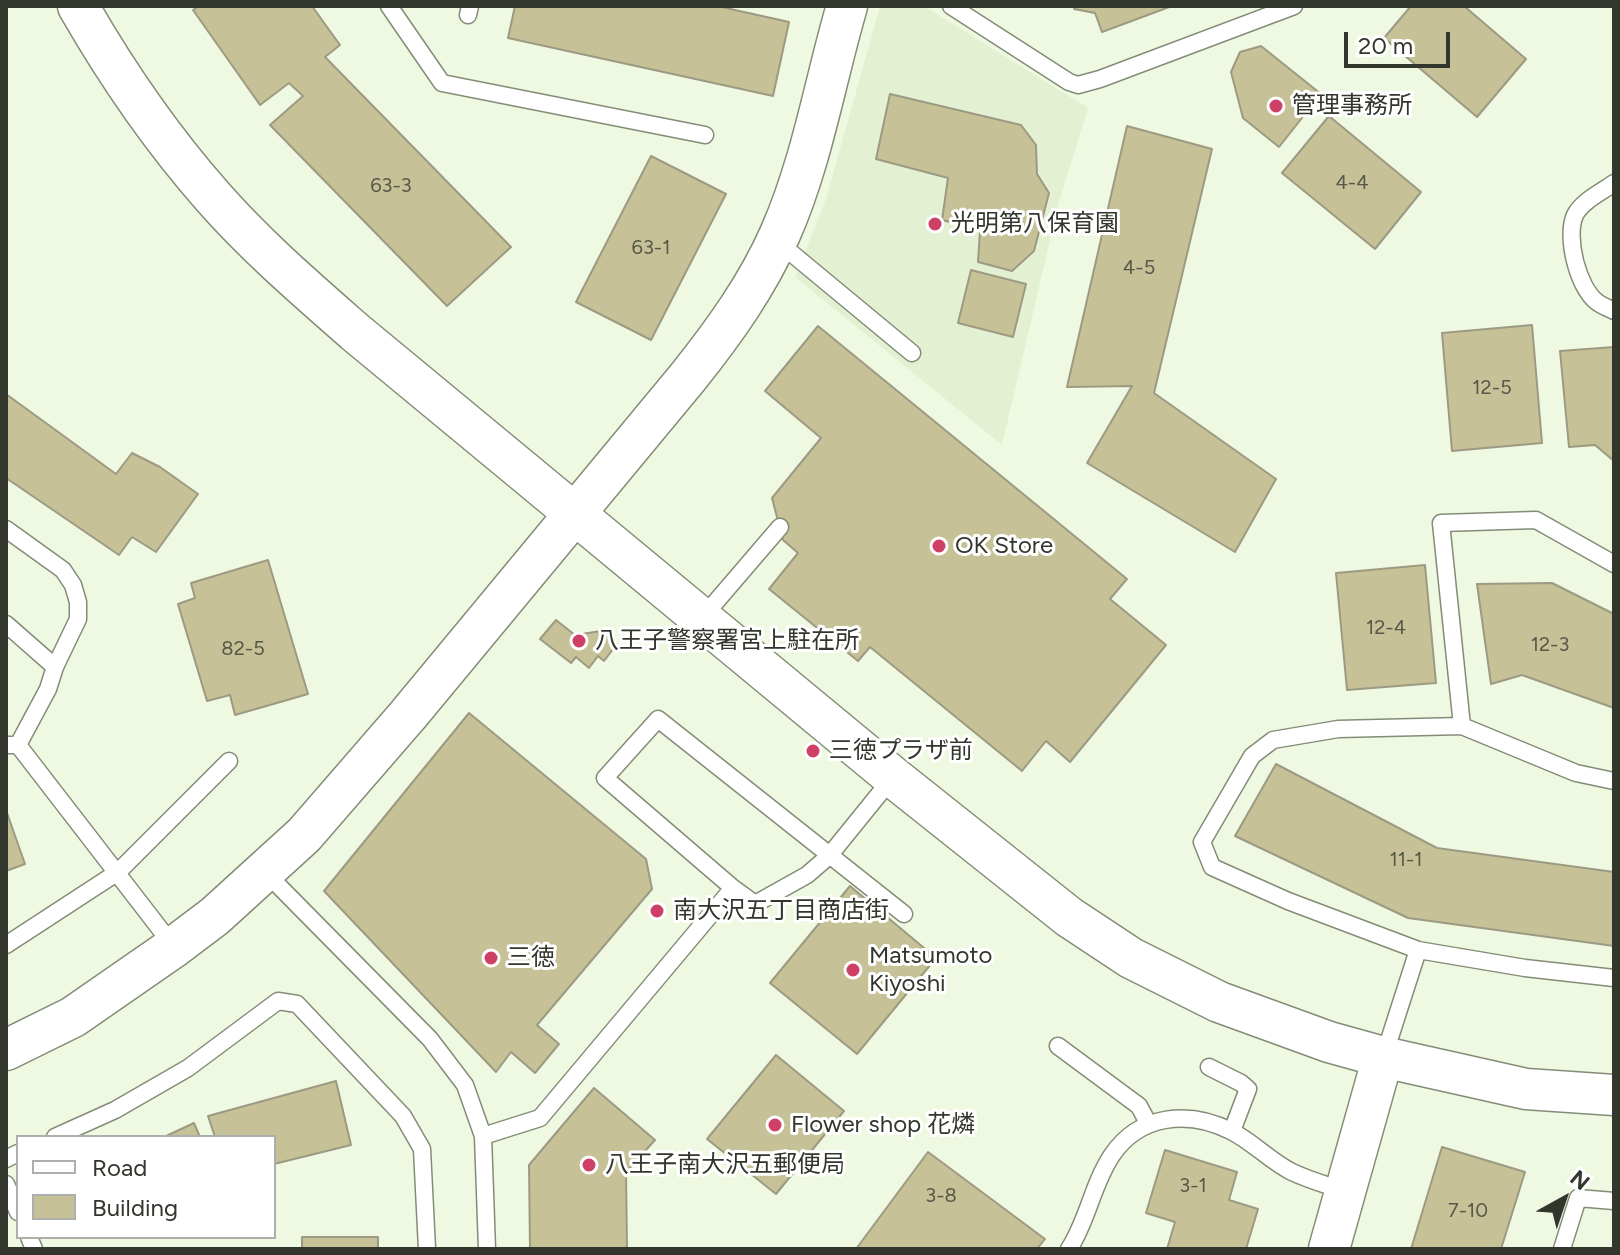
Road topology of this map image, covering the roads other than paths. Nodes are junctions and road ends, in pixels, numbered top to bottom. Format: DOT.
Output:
graph roads {
  1 [pos="78,6"];
  2 [pos="389,6"];
  3 [pos="847,6"];
  4 [pos="951,6"];
  5 [pos="1294,6"];
  6 [pos="705,135"];
  7 [pos="1614,183"];
  8 [pos="777,241"];
  9 [pos="1614,311"];
  10 [pos="912,353"];
  11 [pos="576,514"];
  12 [pos="780,527"];
  13 [pos="6,529"];
  14 [pos="1614,564"];
  15 [pos="702,618"];
  16 [pos="6,624"];
  17 [pos="55,667"];
  18 [pos="1462,726"];
  19 [pos="12,745"];
  20 [pos="229,761"];
  21 [pos="893,777"];
  22 [pos="1614,781"];
  23 [pos="829,856"];
  24 [pos="118,872"];
  25 [pos="265,872"];
  26 [pos="733,888"];
  27 [pos="904,914"];
  28 [pos="6,945"];
  29 [pos="174,947"];
  30 [pos="1418,950"];
  31 [pos="1614,978"];
  32 [pos="1058,1046"];
  33 [pos="6,1050"];
  34 [pos="1383,1057"];
  35 [pos="1209,1067"];
  36 [pos="1614,1095"];
  37 [pos="1148,1123"];
  38 [pos="1232,1131"];
  39 [pos="59,1135"];
  40 [pos="483,1136"];
  41 [pos="6,1184"];
  42 [pos="1346,1191"];
  43 [pos="1614,1201"];
  44 [pos="16,1207"];
  45 [pos="427,1249"];
  46 [pos="487,1249"];
  47 [pos="1069,1249"];
  48 [pos="1329,1249"];
  49 [pos="1562,1249"];
  1 -- 11 [label="street"];
  2 -- 6 [label="lane"];
  3 -- 8 [label="street"];
  4 -- 5 [label="lane"];
  7 -- 9 [label="lane"];
  8 -- 10 [label="lane"];
  8 -- 11 [label="street"];
  11 -- 15 [label="street"];
  11 -- 25 [label="street"];
  12 -- 15 [label="lane"];
  13 -- 17 [label="lane"];
  14 -- 18 [label="lane"];
  15 -- 21 [label="street"];
  16 -- 17 [label="lane"];
  17 -- 19 [label="lane"];
  18 -- 22 [label="lane"];
  18 -- 30 [label="lane"];
  19 -- 24 [label="lane"];
  20 -- 24 [label="lane"];
  21 -- 23 [label="lane"];
  21 -- 34 [label="street"];
  23 -- 26 [label="lane"];
  23 -- 26 [label="lane"];
  23 -- 27 [label="lane"];
  24 -- 28 [label="lane"];
  24 -- 29 [label="lane"];
  25 -- 29 [label="street"];
  25 -- 40 [label="lane"];
  26 -- 40 [label="lane"];
  29 -- 33 [label="street"];
  30 -- 31 [label="lane"];
  30 -- 34 [label="lane"];
  32 -- 37 [label="lane"];
  34 -- 36 [label="street"];
  34 -- 42 [label="street"];
  35 -- 38 [label="lane"];
  37 -- 38 [label="lane"];
  37 -- 47 [label="lane"];
  38 -- 42 [label="lane"];
  39 -- 45 [label="lane"];
  40 -- 46 [label="lane"];
  41 -- 44 [label="lane"];
  42 -- 48 [label="street"];
  43 -- 49 [label="lane"];
}
